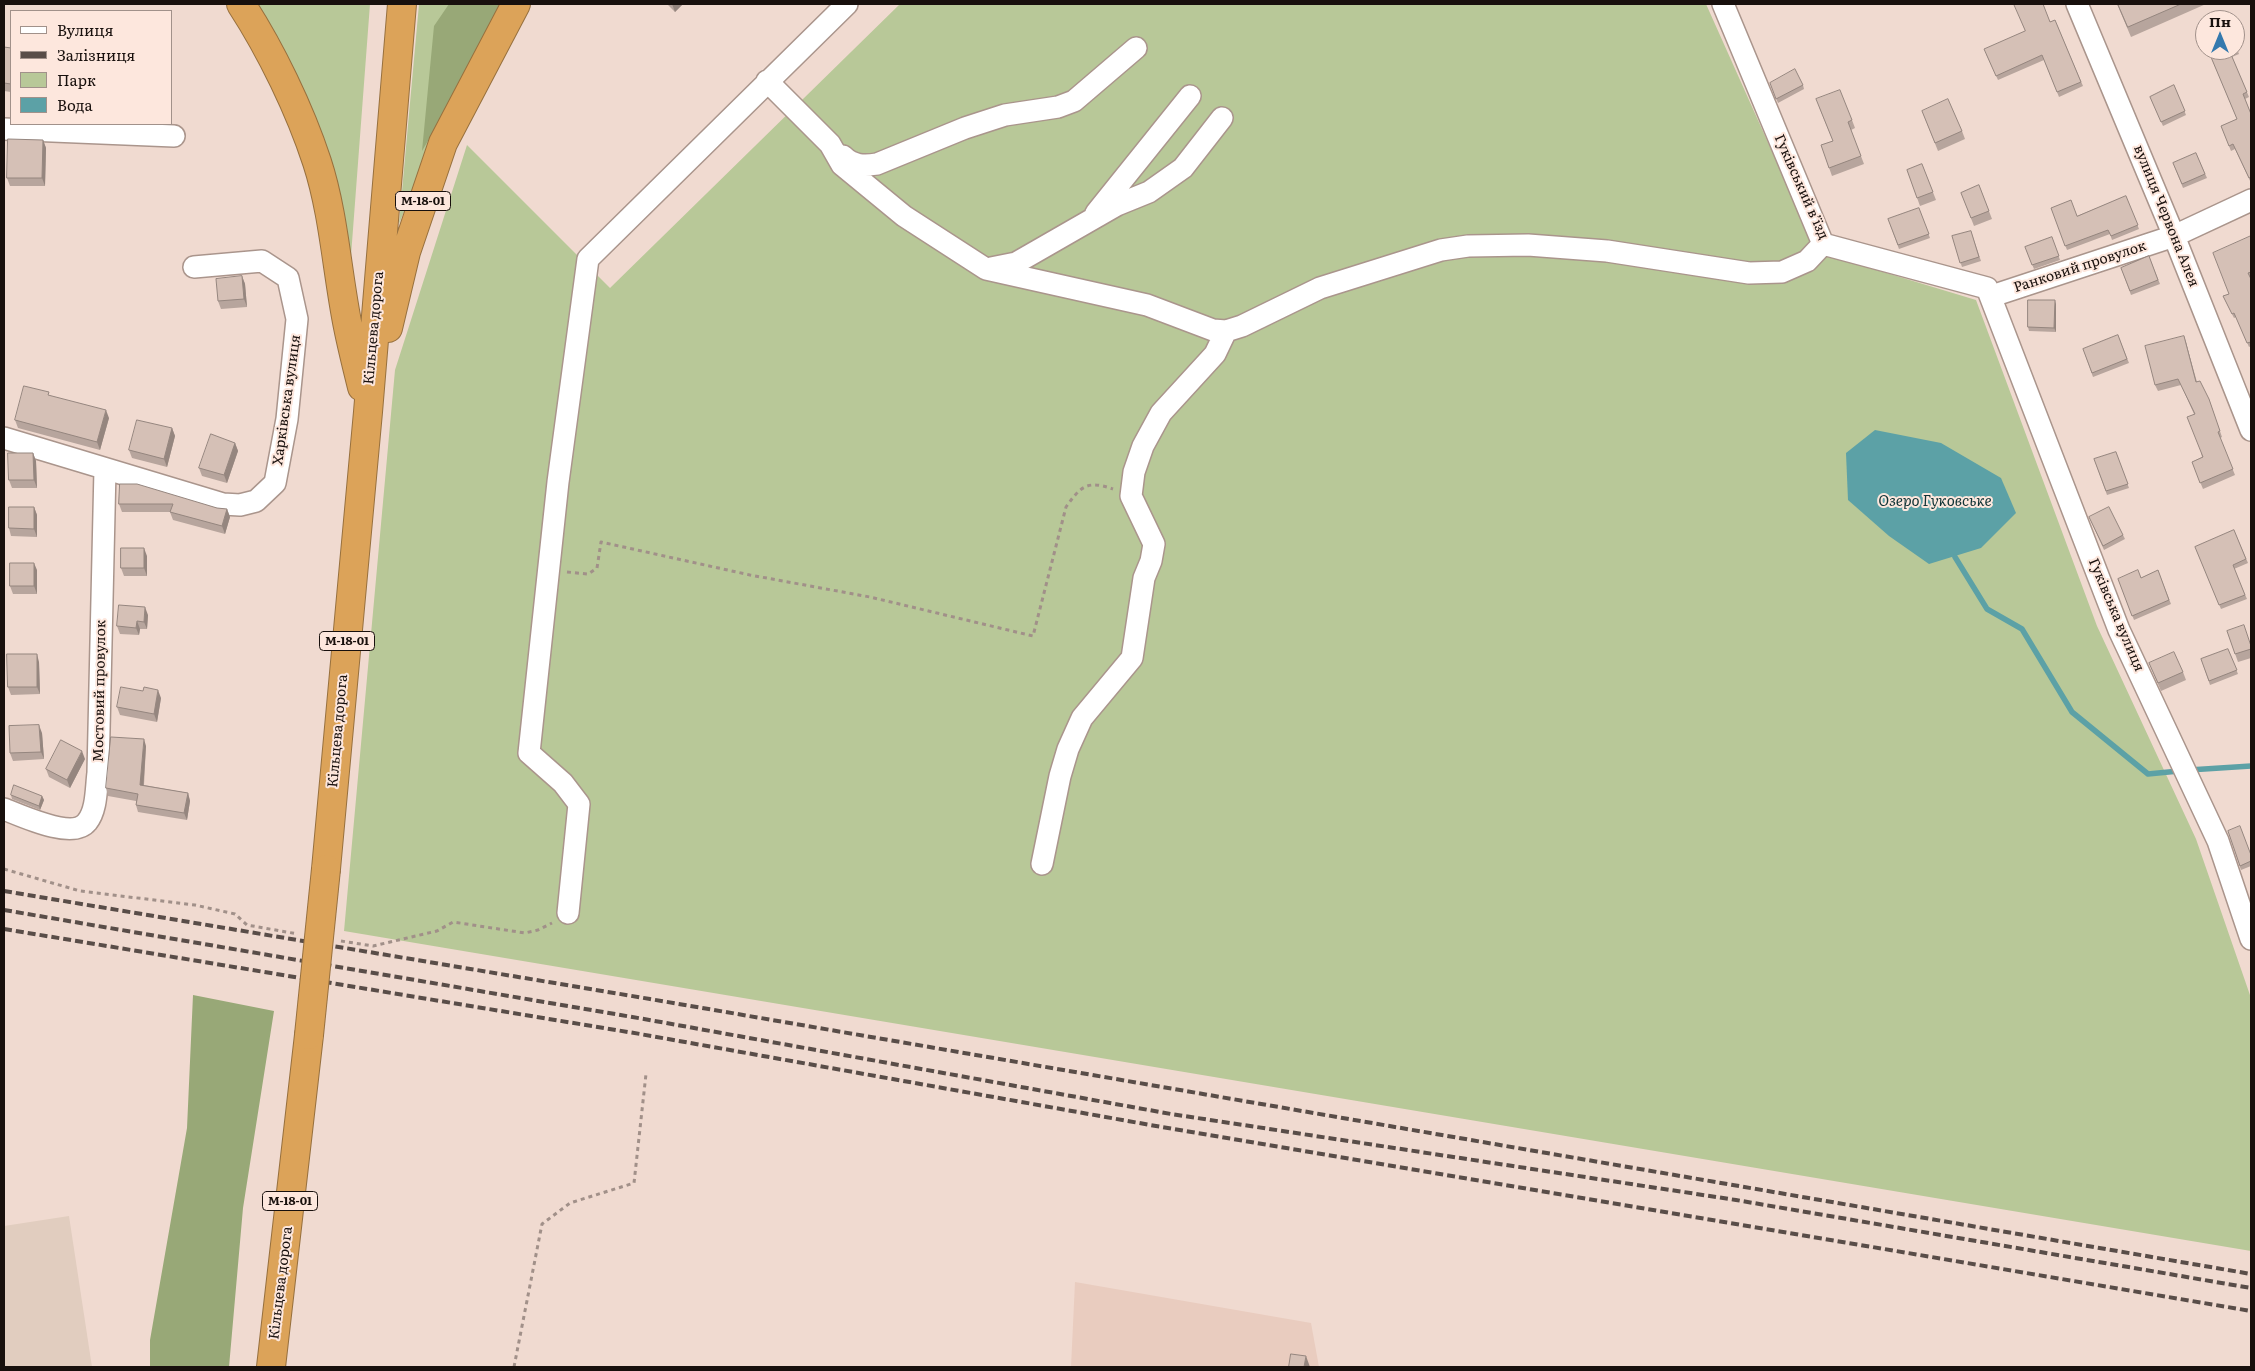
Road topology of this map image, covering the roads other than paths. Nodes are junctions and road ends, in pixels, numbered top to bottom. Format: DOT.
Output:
graph roads {
  1 [pos="241,4"];
  2 [pos="402,4"];
  3 [pos="516,4"];
  4 [pos="847,4"];
  5 [pos="1723,4"];
  6 [pos="2077,4"];
  7 [pos="1136,48"];
  8 [pos="767,81"];
  9 [pos="1190,96"];
  10 [pos="1222,118"];
  11 [pos="4,129"];
  12 [pos="174,136"];
  13 [pos="830,144"];
  14 [pos="2251,200"];
  15 [pos="1091,220"];
  16 [pos="2174,236"];
  17 [pos="1823,244"];
  18 [pos="194,267"];
  19 [pos="986,269"];
  20 [pos="1989,292"];
  21 [pos="1226,331"];
  22 [pos="368,412"];
  23 [pos="2251,430"];
  24 [pos="4,438"];
  25 [pos="105,469"];
  26 [pos="4,809"];
  27 [pos="1042,864"];
  28 [pos="568,913"];
  29 [pos="2251,939"];
  30 [pos="271,1367"];
  1 -- 22 [label="highway, М-18-01"];
  2 -- 22 [label="highway, Кільцева дорога / М-18-01"];
  3 -- 22 [label="highway, М-18-01"];
  4 -- 8 [label="street"];
  5 -- 17 [label="street, Гуківський в’їзд"];
  6 -- 16 [label="street, вулиця Червона Алея"];
  7 -- 13 [label="street"];
  8 -- 13 [label="street"];
  8 -- 28 [label="street"];
  9 -- 15 [label="street"];
  10 -- 15 [label="street"];
  11 -- 12 [label="street"];
  13 -- 19 [label="street"];
  14 -- 16 [label="street, Ранковий провулок"];
  15 -- 19 [label="street"];
  16 -- 20 [label="street, Ранковий провулок"];
  16 -- 23 [label="street, вулиця Червона Алея"];
  17 -- 20 [label="street, Гуківський в’їзд"];
  17 -- 21 [label="street"];
  18 -- 25 [label="street, Харківська вулиця"];
  19 -- 21 [label="street"];
  20 -- 29 [label="street, Гуківська вулиця"];
  21 -- 27 [label="street"];
  22 -- 30 [label="highway, Кільцева дорога / М-18-01, bridge"];
  24 -- 25 [label="street, Харківська вулиця"];
  25 -- 26 [label="street, Мостовий провулок"];
}
